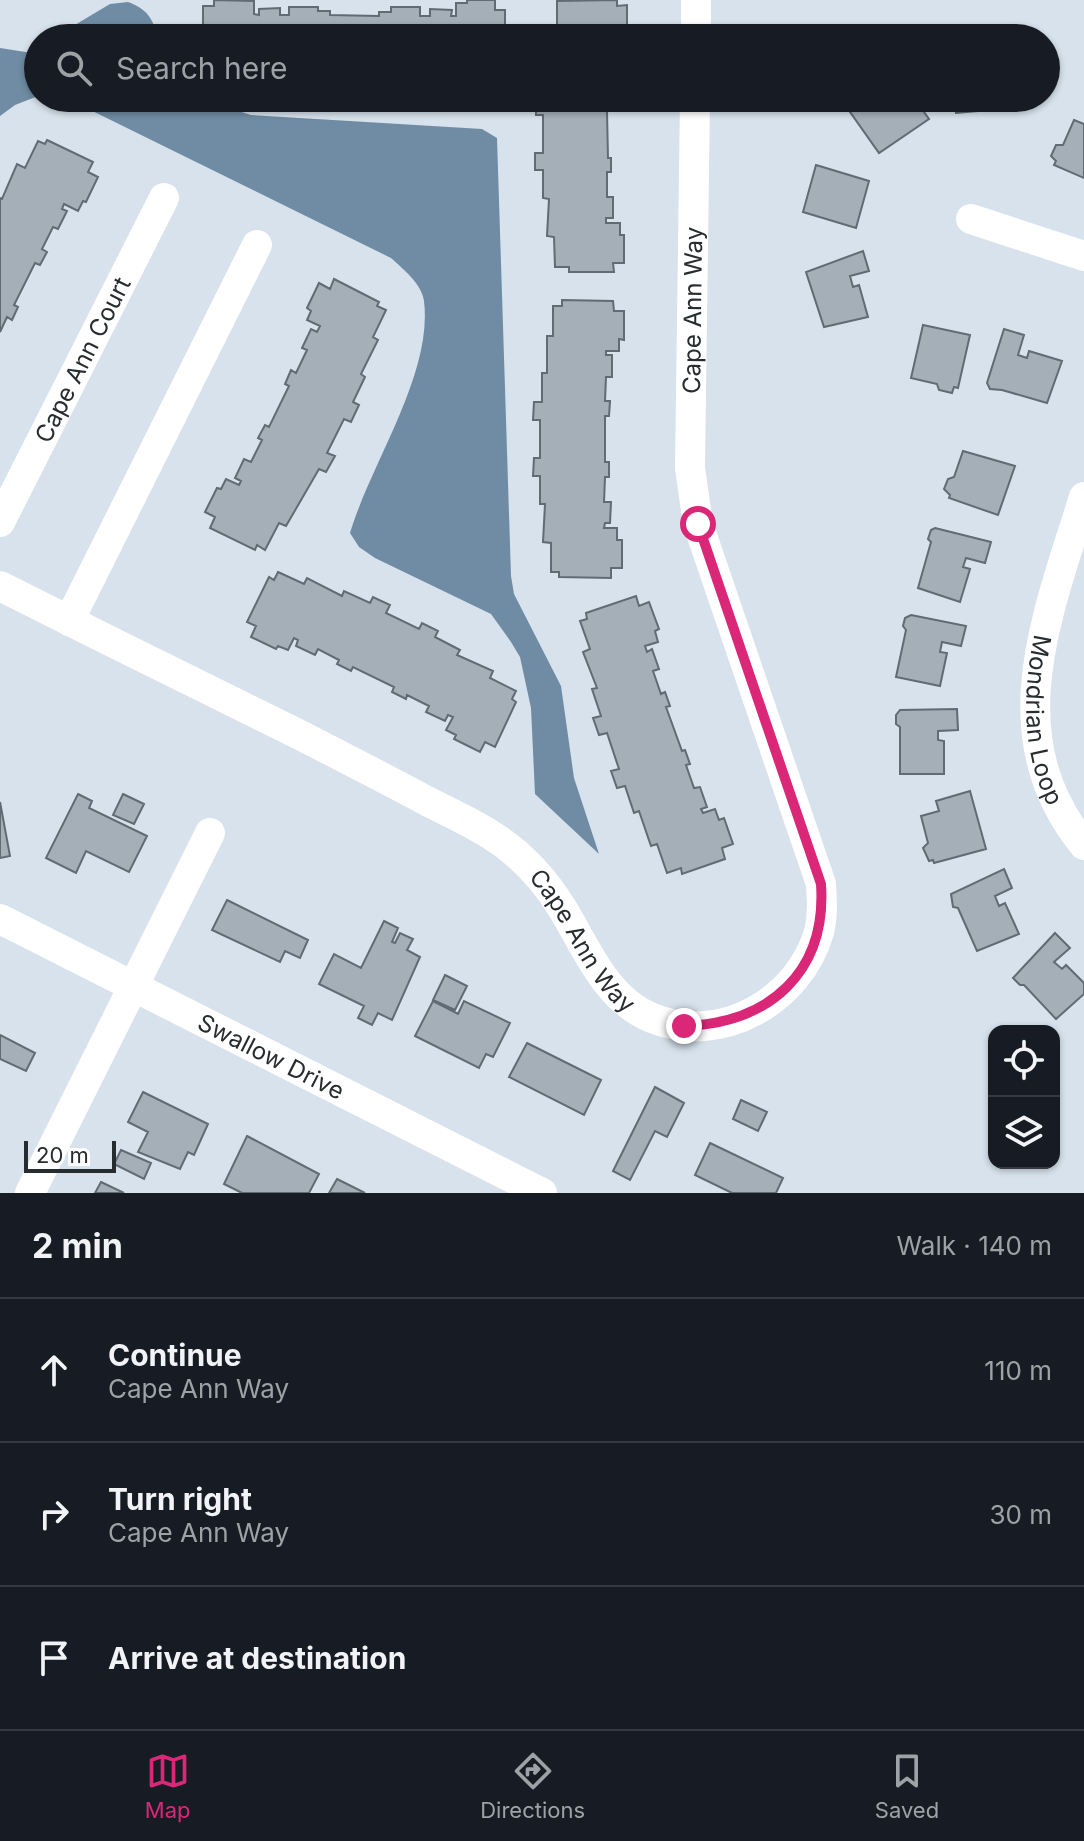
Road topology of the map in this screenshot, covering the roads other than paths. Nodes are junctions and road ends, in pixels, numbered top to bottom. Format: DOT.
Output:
graph roads {
  1 [pos="696,0"];
  2 [pos="696,24"];
  3 [pos="695,112"];
  4 [pos="164,198"];
  5 [pos="971,219"];
  6 [pos="257,245"];
  7 [pos="1084,256"];
  8 [pos="1084,497"];
  9 [pos="0,522"];
  10 [pos="0,586"];
  11 [pos="69,621"];
  12 [pos="210,833"];
  13 [pos="1084,845"];
  14 [pos="0,919"];
  15 [pos="134,986"];
  16 [pos="30,1193"];
  17 [pos="542,1193"];
  1 -- 2 [label="street"];
  3 -- 11 [label="street, Cape Ann Way"];
  4 -- 9 [label="street, Cape Ann Court"];
  5 -- 7 [label="street"];
  6 -- 11 [label="street"];
  8 -- 13 [label="street, Mondrian Loop"];
  10 -- 11 [label="street, Cape Ann Way"];
  12 -- 15 [label="street"];
  14 -- 15 [label="street, Swallow Drive"];
  15 -- 16 [label="street"];
  15 -- 17 [label="street, Swallow Drive"];
}
